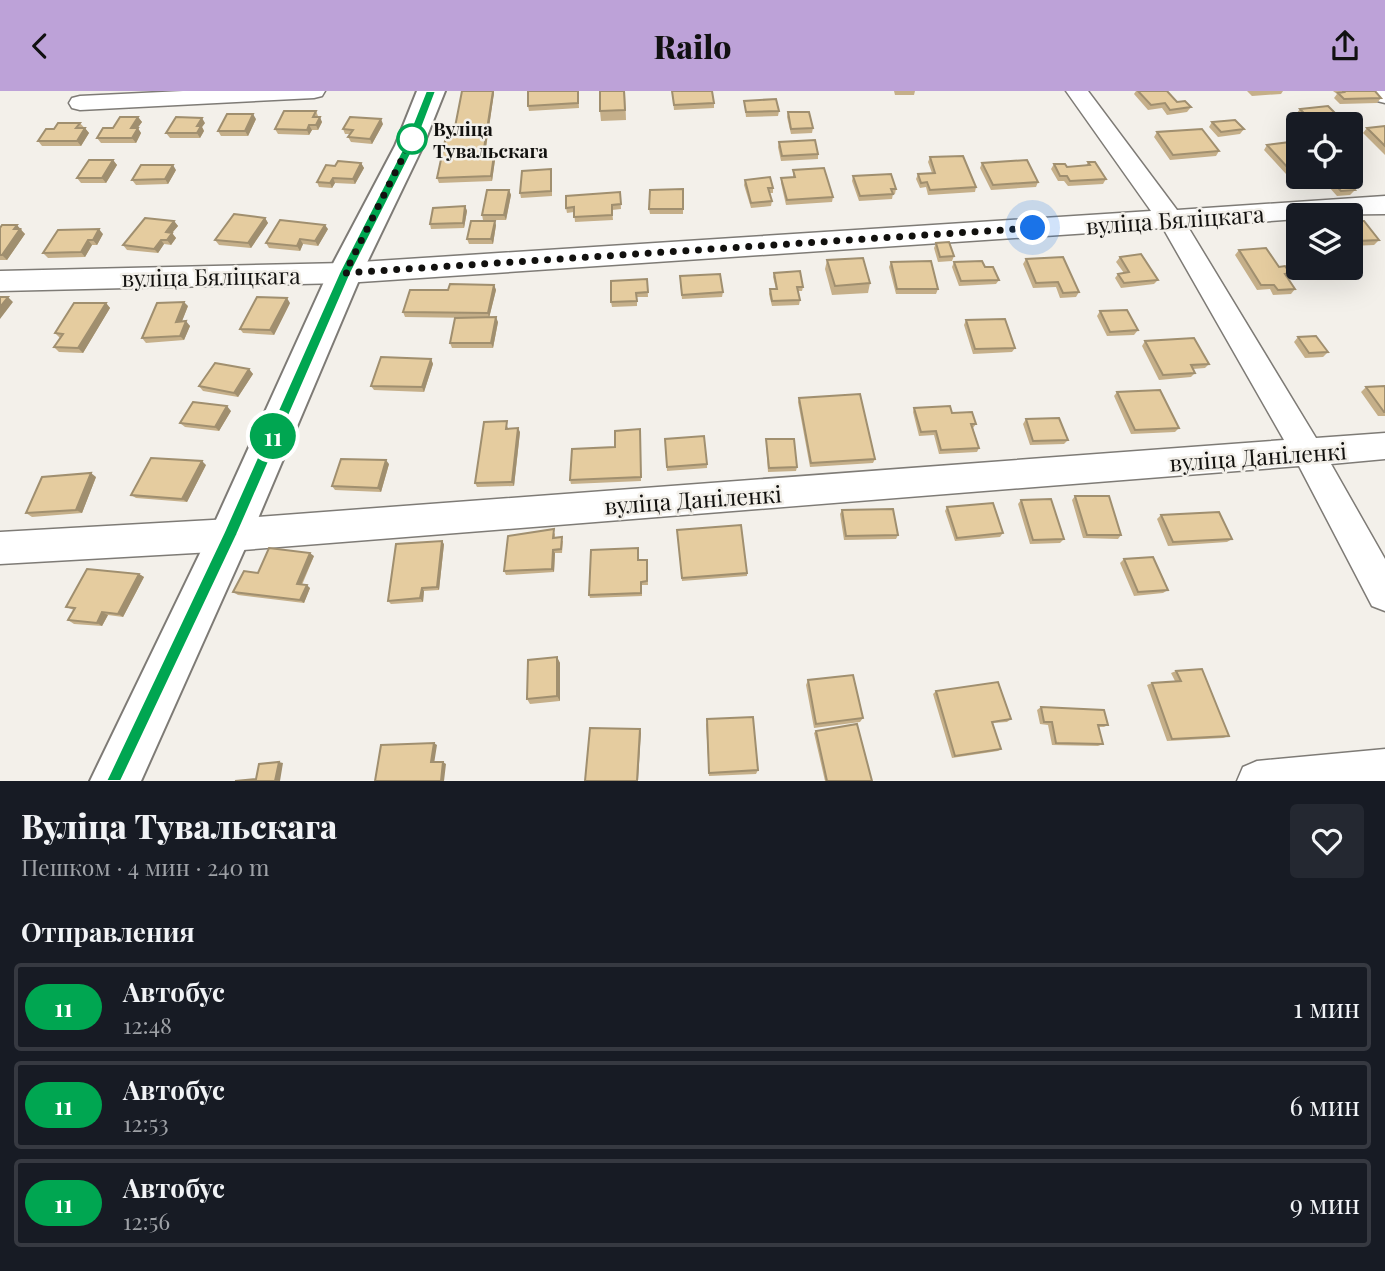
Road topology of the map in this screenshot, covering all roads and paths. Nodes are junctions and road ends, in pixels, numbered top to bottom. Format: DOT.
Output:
graph roads {
  1 [pos="314,91"];
  2 [pos="431,91"];
  3 [pos="1077,91"];
  4 [pos="1380,91"];
  5 [pos="281,92"];
  6 [pos="1385,96"];
  7 [pos="80,103"];
  8 [pos="1385,205"];
  9 [pos="1170,219"];
  10 [pos="345,273"];
  11 [pos="0,281"];
  12 [pos="1385,446"];
  13 [pos="1308,452"];
  14 [pos="230,535"];
  15 [pos="0,548"];
  16 [pos="1385,594"];
  17 [pos="1385,769"];
  18 [pos="115,781"];
  19 [pos="1257,781"];
  1 -- 5 [label="street"];
  2 -- 10 [label="street"];
  3 -- 9 [label="street"];
  4 -- 6 [label="street"];
  5 -- 7 [label="street"];
  8 -- 9 [label="street, вуліца Бяліцкага"];
  9 -- 10 [label="street, вуліца Бяліцкага"];
  9 -- 13 [label="street"];
  10 -- 11 [label="street, вуліца Бяліцкага"];
  10 -- 14 [label="street"];
  12 -- 13 [label="street, вуліца Даніленкі"];
  13 -- 14 [label="street, вуліца Даніленкі"];
  13 -- 16 [label="street"];
  14 -- 15 [label="street, вуліца Даніленкі"];
  14 -- 18 [label="street"];
  17 -- 19 [label="street"];
}
